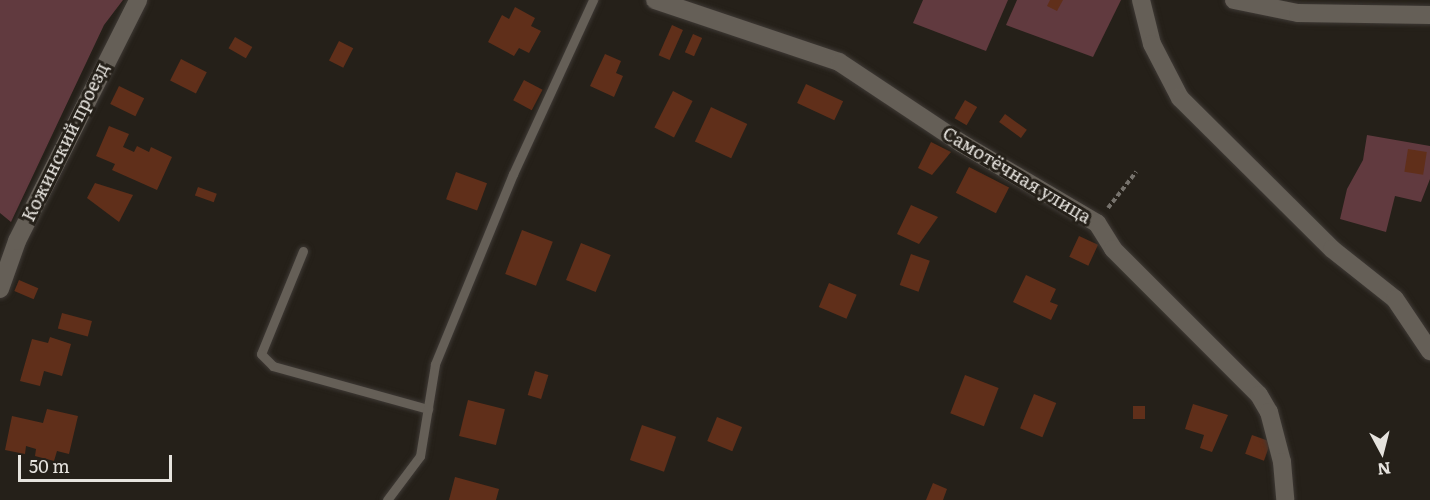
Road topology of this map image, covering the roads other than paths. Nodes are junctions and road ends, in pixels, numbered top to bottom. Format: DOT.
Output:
graph roads {
  1 [pos="138,0"];
  2 [pos="593,0"];
  3 [pos="655,0"];
  4 [pos="1141,0"];
  5 [pos="1234,0"];
  6 [pos="1430,15"];
  7 [pos="303,251"];
  8 [pos="0,289"];
  9 [pos="1430,351"];
  10 [pos="428,410"];
  11 [pos="387,500"];
  12 [pos="1285,500"];
  1 -- 8 [label="street, Кожинский проезд"];
  2 -- 10 [label="lane"];
  3 -- 12 [label="street, Самотёчная улица"];
  4 -- 9 [label="street"];
  5 -- 6 [label="street"];
  7 -- 10 [label="lane"];
  10 -- 11 [label="lane"];
}
